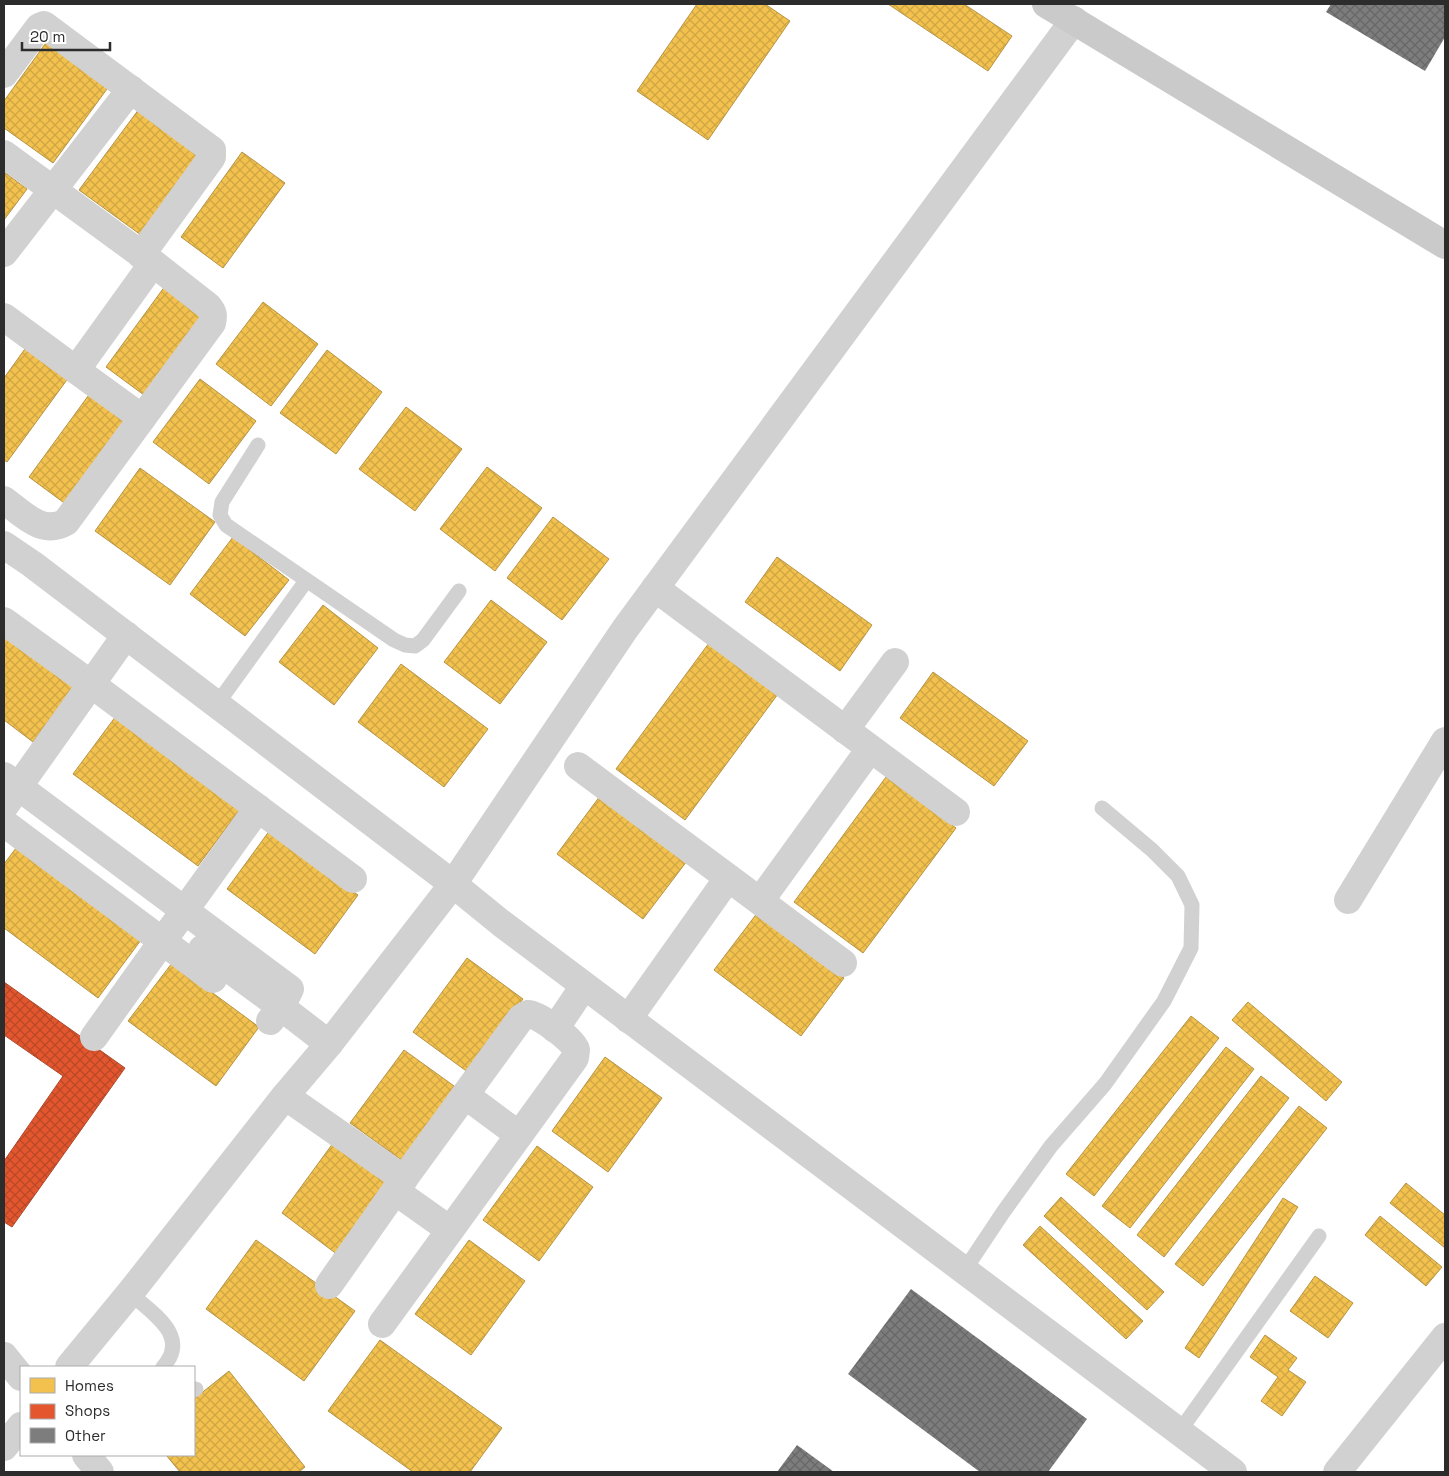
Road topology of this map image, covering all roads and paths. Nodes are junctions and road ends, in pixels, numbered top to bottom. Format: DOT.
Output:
graph roads {
  1 [pos="1050,5"];
  2 [pos="1074,20"];
  3 [pos="4,74"];
  4 [pos="131,89"];
  5 [pos="4,154"];
  6 [pos="52,190"];
  7 [pos="1445,245"];
  8 [pos="4,254"];
  9 [pos="147,259"];
  10 [pos="4,317"];
  11 [pos="76,370"];
  12 [pos="142,418"];
  13 [pos="258,445"];
  14 [pos="4,500"];
  15 [pos="4,544"];
  16 [pos="306,581"];
  17 [pos="656,588"];
  18 [pos="459,590"];
  19 [pos="4,621"];
  20 [pos="126,635"];
  21 [pos="895,662"];
  22 [pos="91,684"];
  23 [pos="217,704"];
  24 [pos="845,730"];
  25 [pos="1445,741"];
  26 [pos="870,749"];
  27 [pos="578,766"];
  28 [pos="9,790"];
  29 [pos="258,808"];
  30 [pos="1102,808"];
  31 [pos="956,812"];
  32 [pos="4,823"];
  33 [pos="728,878"];
  34 [pos="352,879"];
  35 [pos="453,884"];
  36 [pos="1348,900"];
  37 [pos="760,901"];
  38 [pos="184,911"];
  39 [pos="162,941"];
  40 [pos="202,949"];
  41 [pos="843,963"];
  42 [pos="584,986"];
  43 [pos="281,1007"];
  44 [pos="628,1019"];
  45 [pos="555,1029"];
  46 [pos="94,1037"];
  47 [pos="329,1044"];
  48 [pos="465,1095"];
  49 [pos="285,1096"];
  50 [pos="518,1136"];
  51 [pos="400,1185"];
  52 [pos="450,1230"];
  53 [pos="1319,1236"];
  54 [pos="964,1271"];
  55 [pos="329,1285"];
  56 [pos="130,1293"];
  57 [pos="382,1324"];
  58 [pos="1445,1337"];
  59 [pos="4,1356"];
  60 [pos="70,1366"];
  61 [pos="164,1366"];
  62 [pos="20,1376"];
  63 [pos="20,1427"];
  64 [pos="1179,1432"];
  65 [pos="4,1447"];
  66 [pos="87,1456"];
  67 [pos="100,1472"];
  68 [pos="1232,1472"];
  69 [pos="1337,1472"];
  1 -- 2 [label="street"];
  2 -- 7 [label="street"];
  2 -- 17 [label="street"];
  3 -- 4 [label="street"];
  4 -- 6 [label="street"];
  4 -- 9 [label="street"];
  5 -- 6 [label="street"];
  6 -- 8 [label="street"];
  6 -- 9 [label="street"];
  9 -- 11 [label="street"];
  9 -- 12 [label="street"];
  10 -- 11 [label="street"];
  11 -- 12 [label="street"];
  12 -- 14 [label="street"];
  13 -- 16 [label="lane"];
  15 -- 20 [label="street"];
  16 -- 18 [label="lane"];
  16 -- 23 [label="lane"];
  17 -- 24 [label="street"];
  17 -- 35 [label="street"];
  19 -- 22 [label="street"];
  20 -- 22 [label="street"];
  20 -- 23 [label="street"];
  21 -- 24 [label="street"];
  22 -- 28 [label="street"];
  22 -- 29 [label="street"];
  23 -- 35 [label="street"];
  24 -- 26 [label="street"];
  25 -- 36 [label="street"];
  26 -- 31 [label="street"];
  26 -- 37 [label="street"];
  27 -- 33 [label="street"];
  28 -- 38 [label="street"];
  29 -- 34 [label="street"];
  29 -- 38 [label="street"];
  30 -- 54 [label="lane"];
  32 -- 39 [label="street"];
  33 -- 37 [label="street"];
  33 -- 44 [label="street"];
  35 -- 42 [label="street"];
  35 -- 47 [label="street"];
  37 -- 41 [label="street"];
  38 -- 39 [label="street"];
  38 -- 43 [label="street"];
  39 -- 43 [label="street"];
  39 -- 46 [label="street"];
  40 -- 43 [label="street"];
  42 -- 44 [label="street"];
  42 -- 45 [label="street"];
  43 -- 47 [label="street"];
  44 -- 54 [label="street"];
  45 -- 48 [label="street"];
  45 -- 50 [label="street"];
  47 -- 49 [label="street"];
  48 -- 50 [label="street"];
  48 -- 51 [label="street"];
  49 -- 51 [label="street"];
  49 -- 56 [label="street"];
  50 -- 52 [label="street"];
  51 -- 52 [label="street"];
  51 -- 55 [label="street"];
  52 -- 57 [label="street"];
  53 -- 64 [label="lane"];
  54 -- 64 [label="street"];
  56 -- 60 [label="street"];
  56 -- 61 [label="lane"];
  58 -- 69 [label="street"];
  59 -- 62 [label="street"];
  63 -- 65 [label="street"];
  64 -- 68 [label="street"];
  66 -- 67 [label="street"];
}
